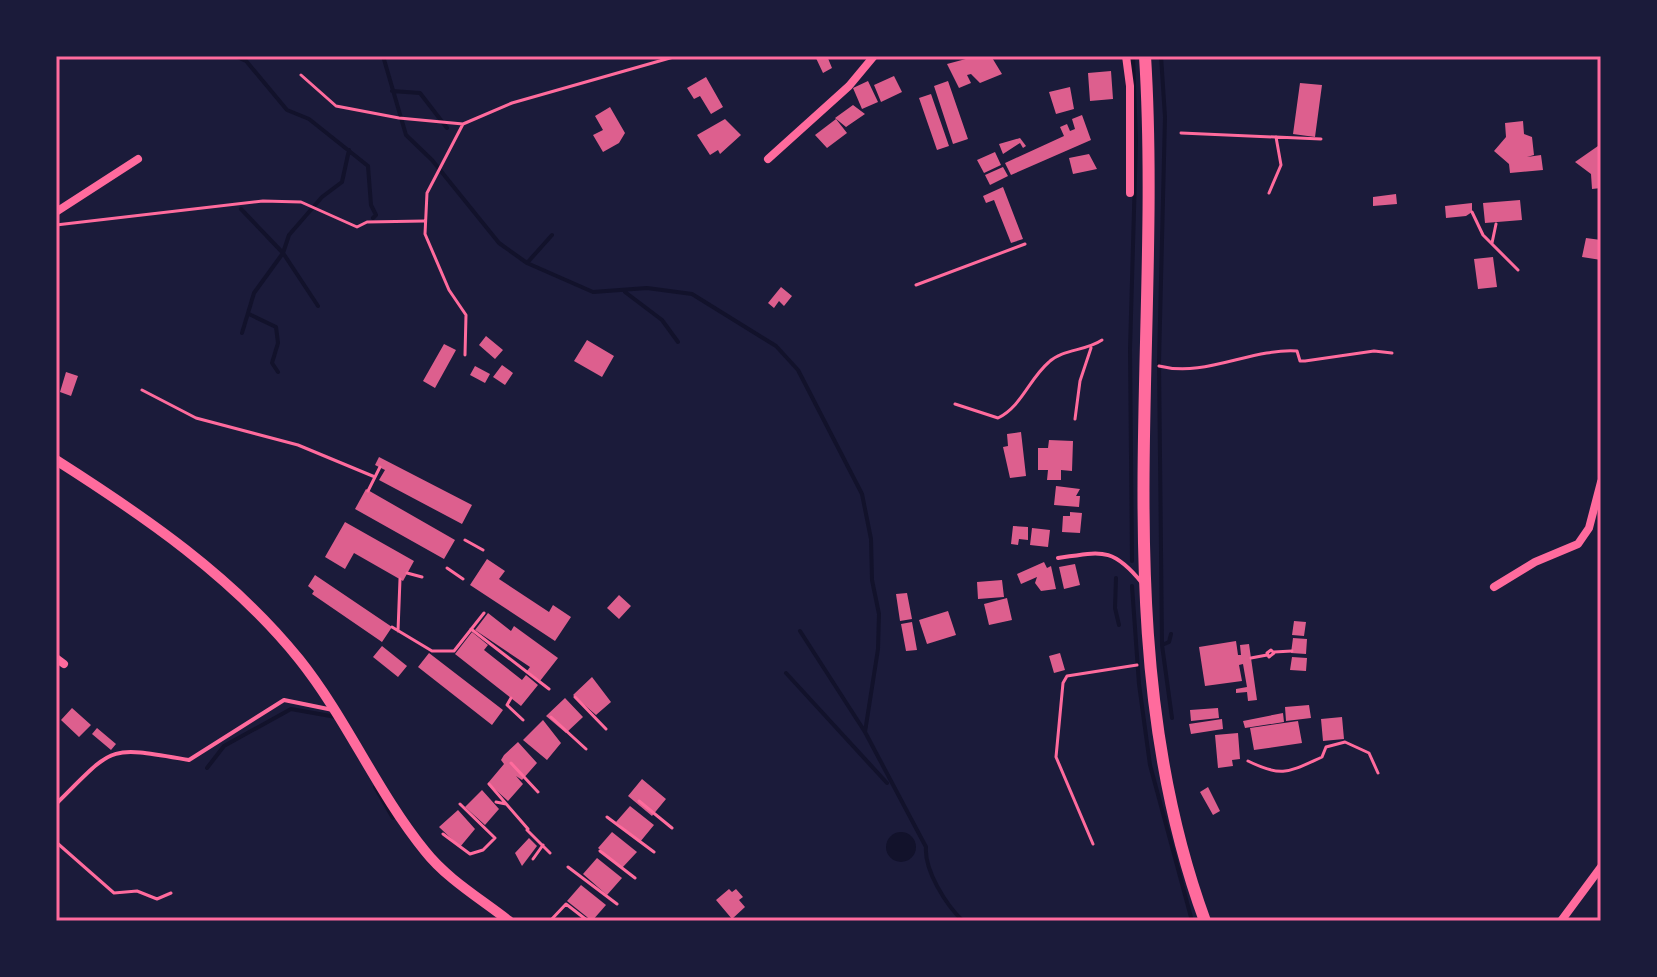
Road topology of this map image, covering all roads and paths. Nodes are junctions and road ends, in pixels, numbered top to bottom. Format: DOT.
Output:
graph roads {
  1 [pos="677,56"];
  2 [pos="874,56"];
  3 [pos="1126,56"];
  4 [pos="1145,56"];
  5 [pos="301,75"];
  6 [pos="463,124"];
  7 [pos="1181,133"];
  8 [pos="1276,137"];
  9 [pos="1321,139"];
  10 [pos="138,159"];
  11 [pos="768,159"];
  12 [pos="1130,193"];
  13 [pos="1269,193"];
  14 [pos="56,212"];
  15 [pos="1472,212"];
  16 [pos="426,221"];
  17 [pos="1496,224"];
  18 [pos="56,225"];
  19 [pos="1492,243"];
  20 [pos="1025,244"];
  21 [pos="1518,270"];
  22 [pos="916,285"];
  23 [pos="1102,340"];
  24 [pos="1091,348"];
  25 [pos="1392,353"];
  26 [pos="465,355"];
  27 [pos="1162,367"];
  28 [pos="142,390"];
  29 [pos="955,404"];
  30 [pos="1075,419"];
  31 [pos="56,460"];
  32 [pos="380,467"];
  33 [pos="375,477"];
  34 [pos="1601,482"];
  35 [pos="368,491"];
  36 [pos="465,540"];
  37 [pos="483,550"];
  38 [pos="1058,558"];
  39 [pos="447,568"];
  40 [pos="407,573"];
  41 [pos="422,577"];
  42 [pos="400,579"];
  43 [pos="463,579"];
  44 [pos="1494,587"];
  45 [pos="1146,588"];
  46 [pos="484,613"];
  47 [pos="392,627"];
  48 [pos="471,629"];
  49 [pos="398,631"];
  50 [pos="1292,651"];
  51 [pos="1251,658"];
  52 [pos="1139,665"];
  53 [pos="549,689"];
  54 [pos="575,697"];
  55 [pos="511,698"];
  56 [pos="339,712"];
  57 [pos="551,717"];
  58 [pos="523,720"];
  59 [pos="606,729"];
  60 [pos="586,749"];
  61 [pos="1248,761"];
  62 [pos="511,763"];
  63 [pos="1378,773"];
  64 [pos="489,784"];
  65 [pos="538,792"];
  66 [pos="501,794"];
  67 [pos="639,801"];
  68 [pos="496,802"];
  69 [pos="56,804"];
  70 [pos="460,804"];
  71 [pos="507,804"];
  72 [pos="607,817"];
  73 [pos="672,828"];
  74 [pos="443,834"];
  75 [pos="56,842"];
  76 [pos="1093,844"];
  77 [pos="543,845"];
  78 [pos="600,851"];
  79 [pos="654,852"];
  80 [pos="550,853"];
  81 [pos="533,859"];
  82 [pos="568,867"];
  83 [pos="1601,867"];
  84 [pos="635,878"];
  85 [pos="171,893"];
  86 [pos="617,904"];
  87 [pos="509,921"];
  88 [pos="550,921"];
  89 [pos="588,921"];
  90 [pos="1205,921"];
  91 [pos="1561,921"];
  1 -- 6 [label="path"];
  2 -- 11 [label="street"];
  3 -- 12 [label="street"];
  4 -- 45 [label="main road"];
  5 -- 6 [label="path"];
  6 -- 16 [label="path"];
  7 -- 8 [label="path"];
  8 -- 9 [label="path"];
  8 -- 13 [label="path"];
  10 -- 14 [label="street"];
  15 -- 19 [label="path"];
  16 -- 18 [label="path"];
  16 -- 26 [label="path"];
  17 -- 19 [label="path"];
  19 -- 21 [label="path"];
  20 -- 22 [label="path"];
  23 -- 24 [label="path"];
  24 -- 29 [label="path"];
  24 -- 30 [label="path"];
  25 -- 27 [label="path"];
  28 -- 33 [label="path"];
  31 -- 56 [label="street"];
  32 -- 33 [label="path"];
  33 -- 35 [label="path"];
  34 -- 44 [label="street"];
  36 -- 37 [label="path"];
  38 -- 45 [label="lane"];
  39 -- 43 [label="path"];
  40 -- 41 [label="path"];
  42 -- 49 [label="path"];
  45 -- 90 [label="main road"];
  46 -- 48 [label="path"];
  47 -- 49 [label="path"];
  48 -- 49 [label="path"];
  48 -- 53 [label="path"];
  50 -- 51 [label="path"];
  52 -- 76 [label="path"];
  54 -- 59 [label="path"];
  55 -- 58 [label="path"];
  56 -- 69 [label="lane"];
  56 -- 87 [label="street"];
  57 -- 60 [label="path"];
  61 -- 63 [label="path"];
  62 -- 65 [label="path"];
  64 -- 71 [label="path"];
  66 -- 71 [label="path"];
  67 -- 73 [label="path"];
  68 -- 71 [label="path"];
  70 -- 74 [label="path"];
  71 -- 77 [label="path"];
  72 -- 79 [label="path"];
  75 -- 85 [label="path"];
  77 -- 80 [label="path"];
  77 -- 81 [label="path"];
  78 -- 84 [label="path"];
  82 -- 86 [label="path"];
  83 -- 91 [label="street"];
  88 -- 89 [label="path"];
}
